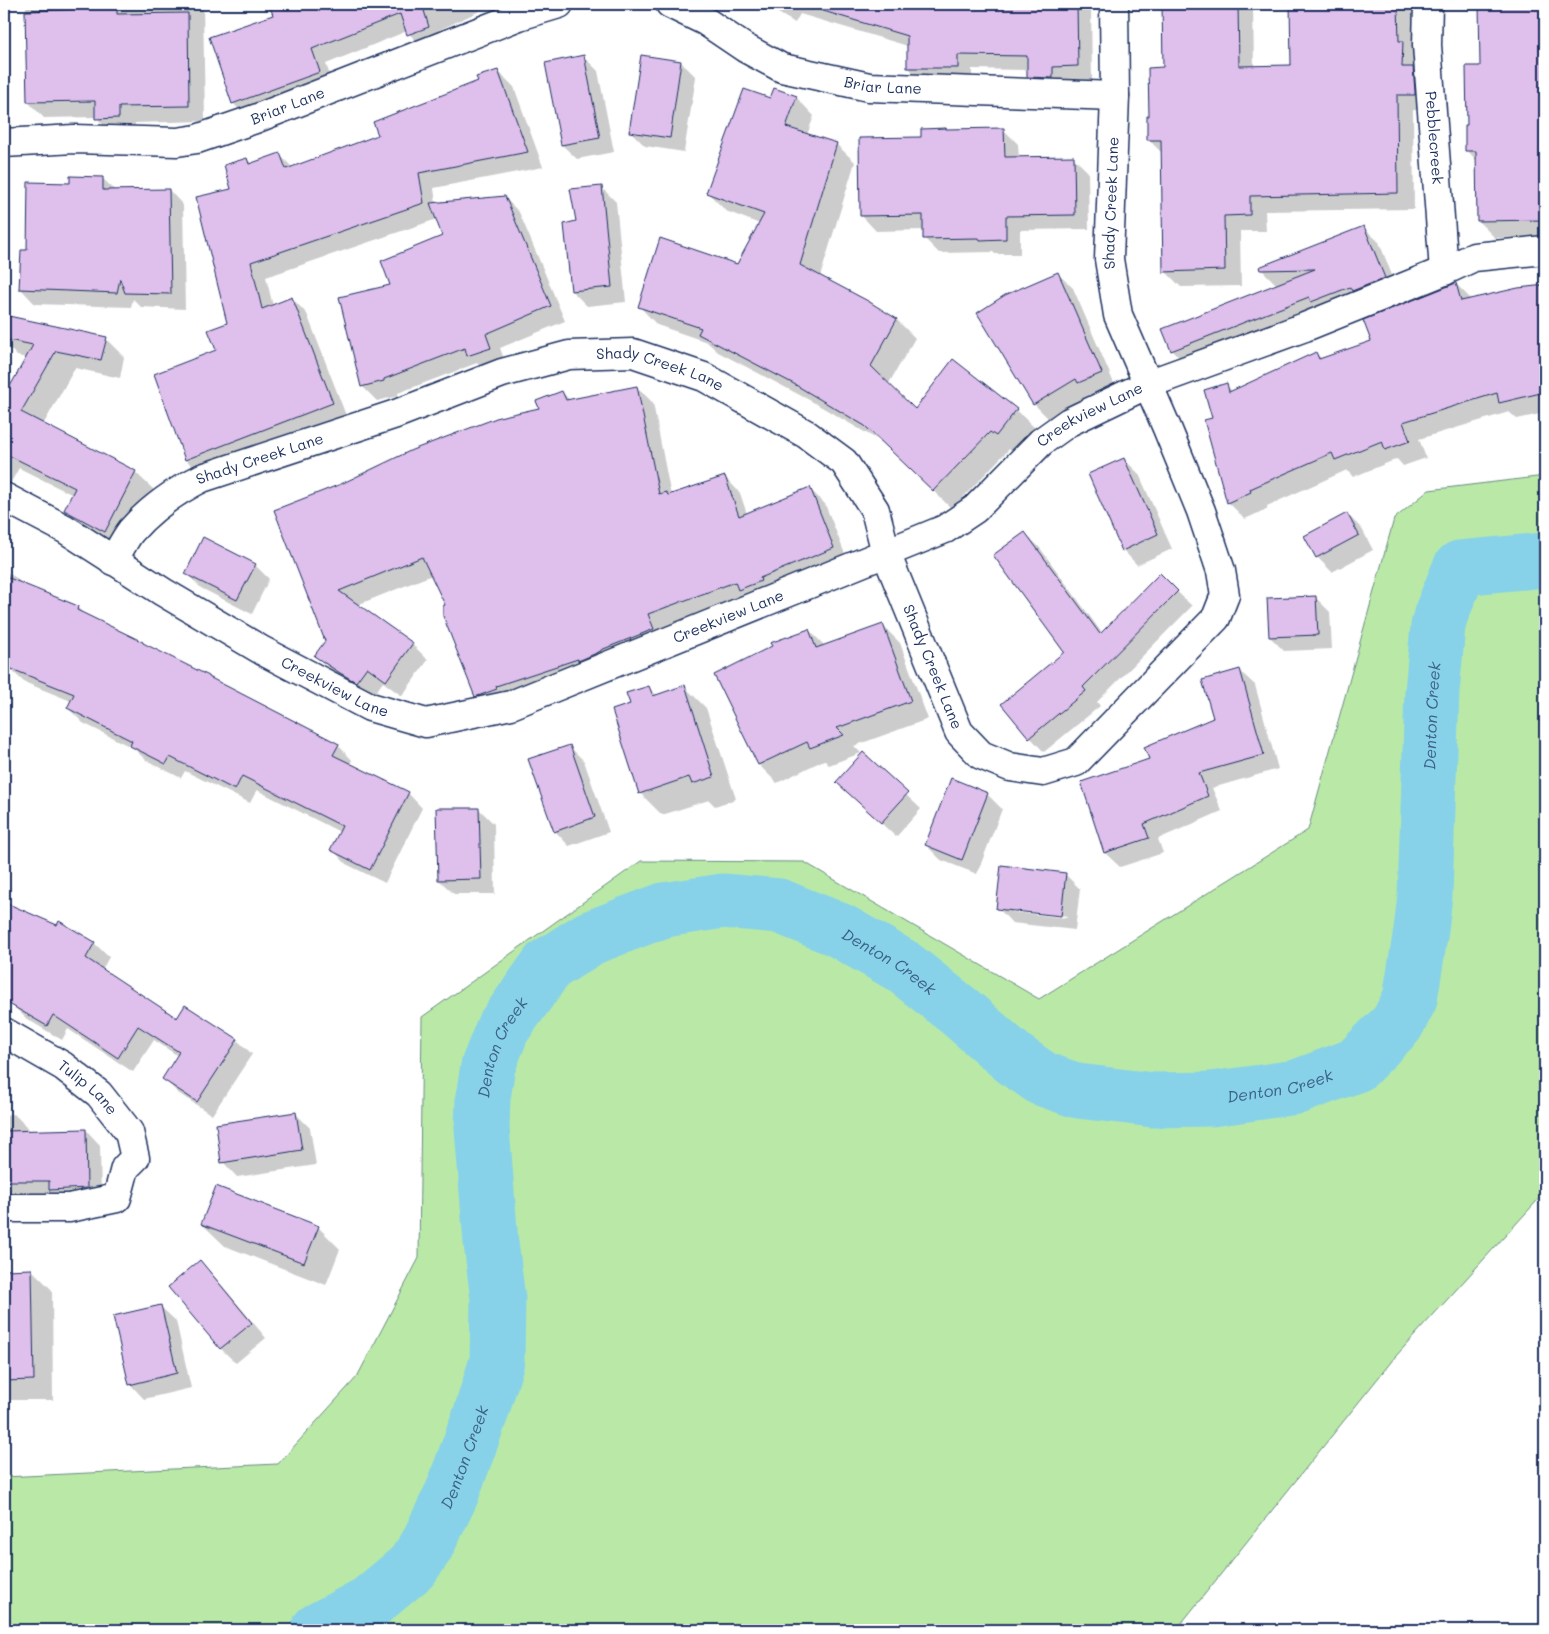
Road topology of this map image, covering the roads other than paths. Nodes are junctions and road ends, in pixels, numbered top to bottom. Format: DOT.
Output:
graph roads {
  1 [pos="559,4"];
  2 [pos="670,4"];
  3 [pos="1114,4"];
  4 [pos="1428,4"];
  5 [pos="1115,96"];
  6 [pos="4,143"];
  7 [pos="1545,250"];
  8 [pos="1444,271"];
  9 [pos="1148,384"];
  10 [pos="4,497"];
  11 [pos="886,553"];
  12 [pos="113,561"];
  13 [pos="4,1032"];
  14 [pos="4,1208"];
  1 -- 6 [label="street, Briar Lane"];
  2 -- 5 [label="street, Briar Lane"];
  3 -- 5 [label="street, Shady Creek Lane"];
  4 -- 8 [label="street, Pebblecreek"];
  5 -- 9 [label="street, Shady Creek Lane"];
  7 -- 8 [label="street, Creekview Lane"];
  8 -- 9 [label="street, Creekview Lane"];
  9 -- 11 [label="street, Creekview Lane"];
  9 -- 11 [label="street, Shady Creek Lane"];
  10 -- 12 [label="street, Creekview Lane"];
  11 -- 12 [label="street, Creekview Lane"];
  11 -- 12 [label="street, Shady Creek Lane"];
  13 -- 14 [label="street, Tulip Lane"];
}
